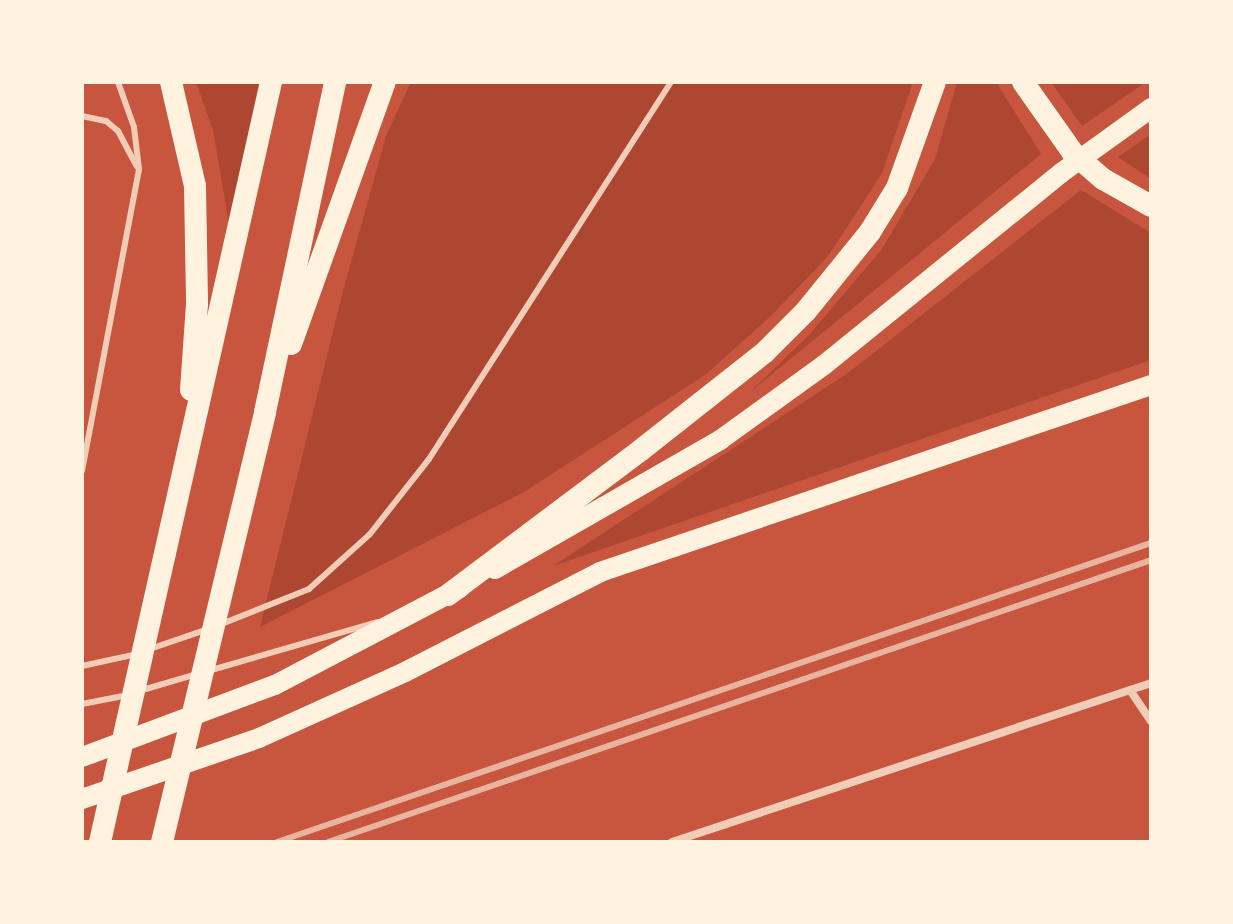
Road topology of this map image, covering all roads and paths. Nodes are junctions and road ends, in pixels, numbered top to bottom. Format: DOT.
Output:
graph roads {
  1 [pos="118,82"];
  2 [pos="171,82"];
  3 [pos="271,82"];
  4 [pos="335,82"];
  5 [pos="385,82"];
  6 [pos="671,82"];
  7 [pos="935,82"];
  8 [pos="1023,82"];
  9 [pos="1151,108"];
  10 [pos="82,116"];
  11 [pos="139,169"];
  12 [pos="1151,206"];
  13 [pos="1151,385"];
  14 [pos="265,412"];
  15 [pos="185,467"];
  16 [pos="82,471"];
  17 [pos="448,595"];
  18 [pos="424,608"];
  19 [pos="82,666"];
  20 [pos="1151,683"];
  21 [pos="1130,690"];
  22 [pos="82,704"];
  23 [pos="1151,721"];
  24 [pos="82,757"];
  25 [pos="82,799"];
  26 [pos="100,842"];
  27 [pos="162,842"];
  28 [pos="672,842"];
  1 -- 11 [label="lane"];
  2 -- 15 [label="highway"];
  3 -- 15 [label="highway"];
  4 -- 14 [label="highway"];
  5 -- 14 [label="highway"];
  6 -- 19 [label="lane"];
  7 -- 17 [label="highway"];
  8 -- 12 [label="highway"];
  9 -- 17 [label="main road"];
  10 -- 11 [label="lane"];
  11 -- 16 [label="lane"];
  13 -- 25 [label="main road"];
  14 -- 27 [label="highway"];
  15 -- 26 [label="highway"];
  17 -- 18 [label="main road"];
  18 -- 22 [label="lane"];
  18 -- 24 [label="main road"];
  20 -- 21 [label="street"];
  21 -- 23 [label="street"];
  21 -- 28 [label="street"];
}
